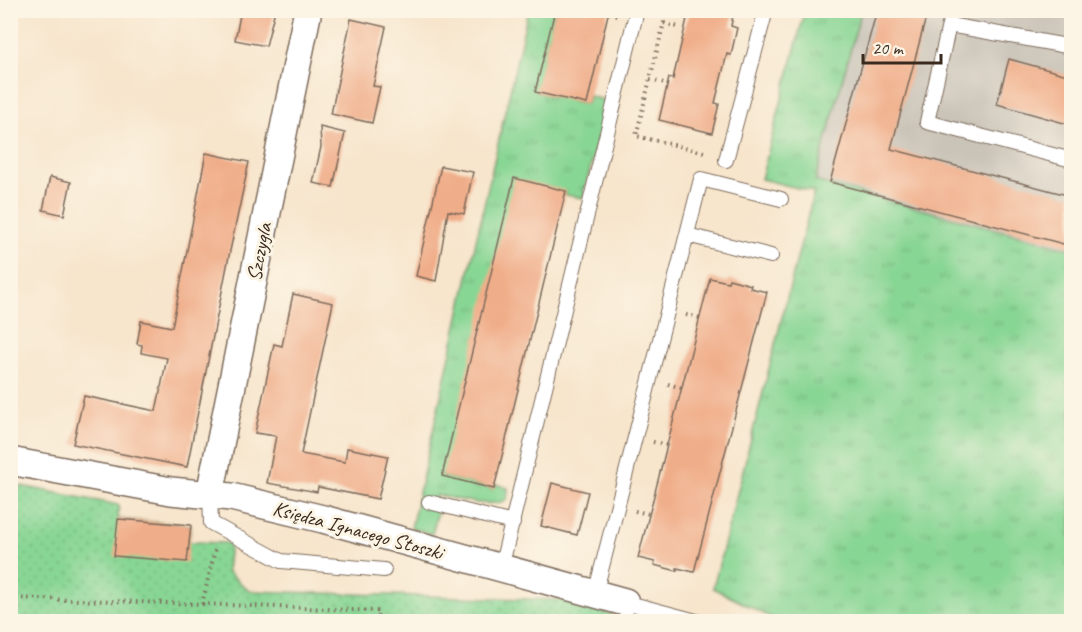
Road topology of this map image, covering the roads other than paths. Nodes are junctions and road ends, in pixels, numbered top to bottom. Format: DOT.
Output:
graph roads {
  1 [pos="308,10"];
  2 [pos="637,10"];
  3 [pos="766,10"];
  4 [pos="1071,47"];
  5 [pos="726,159"];
  6 [pos="1071,160"];
  7 [pos="781,199"];
  8 [pos="687,235"];
  9 [pos="771,256"];
  10 [pos="10,461"];
  11 [pos="210,494"];
  12 [pos="429,502"];
  13 [pos="513,523"];
  14 [pos="501,568"];
  15 [pos="384,570"];
  16 [pos="595,594"];
  17 [pos="625,602"];
  18 [pos="700,621"];
  1 -- 11 [label="street, Szczygla"];
  2 -- 13 [label="lane"];
  3 -- 5 [label="lane"];
  4 -- 6 [label="lane"];
  7 -- 8 [label="lane"];
  8 -- 9 [label="lane"];
  8 -- 16 [label="lane"];
  10 -- 11 [label="street, Księdza Ignacego Stoszki"];
  11 -- 14 [label="street, Księdza Ignacego Stoszki"];
  11 -- 15 [label="lane"];
  12 -- 13 [label="lane"];
  13 -- 14 [label="lane"];
  14 -- 16 [label="street, Księdza Ignacego Stoszki"];
  16 -- 17 [label="street, Księdza Ignacego Stoszki"];
  17 -- 18 [label="lane, Księdza Ignacego Stoszki"];
}
